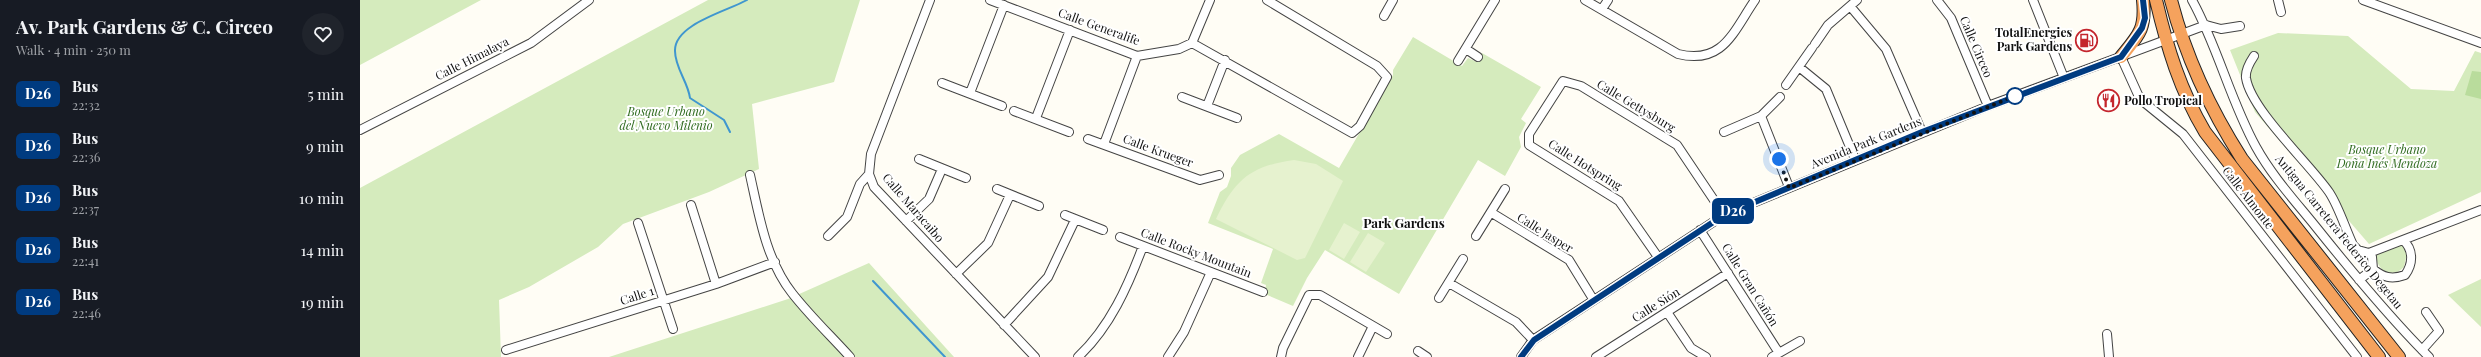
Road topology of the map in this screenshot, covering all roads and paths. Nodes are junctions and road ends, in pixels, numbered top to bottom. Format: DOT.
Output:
graph roads {
  1 [pos="589,0"];
  2 [pos="930,0"];
  3 [pos="990,0"];
  4 [pos="1210,0"];
  5 [pos="1267,0"];
  6 [pos="1393,0"];
  7 [pos="1495,0"];
  8 [pos="1585,0"];
  9 [pos="1608,0"];
  10 [pos="1755,0"];
  11 [pos="1857,0"];
  12 [pos="1937,0"];
  13 [pos="2033,0"];
  14 [pos="2143,0"];
  15 [pos="2156,0"];
  16 [pos="2192,0"];
  17 [pos="2278,0"];
  18 [pos="2363,0"];
  19 [pos="2171,1"];
  20 [pos="1004,5"];
  21 [pos="1850,6"];
  22 [pos="1602,9"];
  23 [pos="2281,12"];
  24 [pos="1384,16"];
  25 [pos="2206,25"];
  26 [pos="2240,26"];
  27 [pos="1070,30"];
  28 [pos="2180,36"];
  29 [pos="2166,41"];
  30 [pos="1192,42"];
  31 [pos="2481,43"];
  32 [pos="1466,49"];
  33 [pos="1137,56"];
  34 [pos="2254,56"];
  35 [pos="1478,57"];
  36 [pos="2121,57"];
  37 [pos="1225,60"];
  38 [pos="1458,61"];
  39 [pos="1799,67"];
  40 [pos="2064,78"];
  41 [pos="942,83"];
  42 [pos="1786,85"];
  43 [pos="970,93"];
  44 [pos="1182,97"];
  45 [pos="1780,97"];
  46 [pos="1002,106"];
  47 [pos="1207,106"];
  48 [pos="1988,106"];
  49 [pos="1014,111"];
  50 [pos="1760,116"];
  51 [pos="1036,118"];
  52 [pos="1237,118"];
  53 [pos="360,130"];
  54 [pos="1070,132"];
  55 [pos="1724,132"];
  56 [pos="1922,132"];
  57 [pos="1529,134"];
  58 [pos="1088,139"];
  59 [pos="1104,144"];
  60 [pos="919,159"];
  61 [pos="1855,160"];
  62 [pos="942,169"];
  63 [pos="869,174"];
  64 [pos="750,175"];
  65 [pos="1220,176"];
  66 [pos="966,178"];
  67 [pos="1789,188"];
  68 [pos="997,189"];
  69 [pos="1505,189"];
  70 [pos="1010,194"];
  71 [pos="691,205"];
  72 [pos="1040,206"];
  73 [pos="2481,210"];
  74 [pos="1492,213"];
  75 [pos="1724,215"];
  76 [pos="1065,216"];
  77 [pos="1075,220"];
  78 [pos="906,221"];
  79 [pos="638,223"];
  80 [pos="1103,230"];
  81 [pos="1700,230"];
  82 [pos="828,236"];
  83 [pos="1476,236"];
  84 [pos="1120,237"];
  85 [pos="2403,240"];
  86 [pos="1143,246"];
  87 [pos="2369,253"];
  88 [pos="1658,258"];
  89 [pos="1463,259"];
  90 [pos="775,262"];
  91 [pos="2372,269"];
  92 [pos="1211,272"];
  93 [pos="1728,273"];
  94 [pos="956,274"];
  95 [pos="2359,280"];
  96 [pos="1449,283"];
  97 [pos="716,284"];
  98 [pos="1263,292"];
  99 [pos="1439,298"];
  100 [pos="1593,299"];
  101 [pos="663,300"];
  102 [pos="1667,312"];
  103 [pos="2426,312"];
  104 [pos="1004,325"];
  105 [pos="1373,326"];
  106 [pos="673,328"];
  107 [pos="1387,334"];
  108 [pos="2107,334"];
  109 [pos="1534,340"];
  110 [pos="1800,341"];
  111 [pos="506,350"];
  112 [pos="2422,350"];
  113 [pos="1418,351"];
  114 [pos="1775,355"];
  115 [pos="850,357"];
  116 [pos="1035,357"];
  117 [pos="1078,357"];
  118 [pos="1168,357"];
  119 [pos="1281,357"];
  120 [pos="1358,357"];
  121 [pos="1427,357"];
  122 [pos="1521,357"];
  123 [pos="1596,357"];
  124 [pos="1706,357"];
  125 [pos="2109,357"];
  126 [pos="2357,357"];
  127 [pos="2379,357"];
  128 [pos="2399,357"];
  129 [pos="2429,357"];
  1 -- 53 [label="street, Calle Himalaya"];
  2 -- 63 [label="street, Calle Maracaibo"];
  3 -- 20 [label="street, Calle Generalife"];
  4 -- 30 [label="street"];
  5 -- 37 [label="street"];
  6 -- 24 [label="street"];
  7 -- 32 [label="street"];
  8 -- 22 [label="street"];
  9 -- 22 [label="street"];
  10 -- 22 [label="street"];
  11 -- 21 [label="street"];
  12 -- 48 [label="street, Calle Circeo"];
  13 -- 40 [label="street"];
  14 -- 36 [label="highway"];
  15 -- 29 [label="highway"];
  16 -- 25 [label="street, Antigua Carretera Federico Degetau"];
  17 -- 23 [label="street"];
  18 -- 31 [label="street"];
  19 -- 28 [label="highway"];
  20 -- 27 [label="street, Calle Generalife"];
  20 -- 43 [label="street"];
  21 -- 39 [label="street"];
  21 -- 56 [label="street"];
  25 -- 26 [label="street"];
  25 -- 28 [label="street, Avenida Park Gardens"];
  25 -- 95 [label="street, Antigua Carretera Federico Degetau"];
  27 -- 33 [label="street, Calle Generalife"];
  27 -- 51 [label="street"];
  28 -- 29 [label="street, Avenida Park Gardens"];
  28 -- 128 [label="highway"];
  29 -- 36 [label="street, Avenida Park Gardens"];
  29 -- 127 [label="highway"];
  30 -- 33 [label="street, Calle Generalife"];
  30 -- 37 [label="street"];
  32 -- 35 [label="street"];
  32 -- 38 [label="street"];
  33 -- 59 [label="street"];
  34 -- 87 [label="street"];
  36 -- 40 [label="street, Avenida Park Gardens"];
  36 -- 126 [label="street, Calle Almonte"];
  37 -- 47 [label="street"];
  39 -- 42 [label="street"];
  39 -- 61 [label="street"];
  40 -- 48 [label="street, Avenida Park Gardens"];
  41 -- 43 [label="street"];
  43 -- 46 [label="street"];
  44 -- 47 [label="street"];
  45 -- 50 [label="street"];
  47 -- 52 [label="street"];
  48 -- 56 [label="street, Avenida Park Gardens"];
  49 -- 51 [label="street"];
  50 -- 55 [label="street"];
  50 -- 67 [label="street"];
  51 -- 54 [label="street"];
  56 -- 61 [label="street, Avenida Park Gardens"];
  57 -- 75 [label="street, Calle Gettysburg"];
  57 -- 88 [label="street, Calle Hotspring"];
  58 -- 59 [label="street, Calle Krueger"];
  59 -- 65 [label="street, Calle Krueger"];
  60 -- 62 [label="street"];
  61 -- 67 [label="street, Avenida Park Gardens"];
  62 -- 66 [label="street"];
  62 -- 78 [label="street"];
  63 -- 78 [label="street, Calle Maracaibo"];
  63 -- 82 [label="street"];
  64 -- 90 [label="street"];
  67 -- 75 [label="street, Avenida Park Gardens"];
  68 -- 70 [label="street"];
  69 -- 74 [label="street"];
  70 -- 72 [label="street"];
  70 -- 94 [label="street"];
  71 -- 97 [label="street"];
  73 -- 85 [label="street"];
  74 -- 83 [label="street"];
  74 -- 100 [label="street, Calle Jasper"];
  75 -- 81 [label="street, Avenida Park Gardens"];
  76 -- 77 [label="street"];
  77 -- 80 [label="street"];
  77 -- 104 [label="street"];
  78 -- 94 [label="street, Calle Maracaibo"];
  79 -- 101 [label="street"];
  81 -- 88 [label="street, Avenida Park Gardens"];
  81 -- 93 [label="street, Calle Gran Cañón"];
  84 -- 86 [label="street, Calle Rocky Mountain"];
  85 -- 87 [label="street"];
  85 -- 91 [label="street"];
  86 -- 92 [label="street, Calle Rocky Mountain"];
  86 -- 117 [label="street"];
  87 -- 91 [label="street"];
  88 -- 100 [label="street, Avenida Park Gardens"];
  89 -- 96 [label="street"];
  90 -- 97 [label="street, Calle 1"];
  90 -- 115 [label="street"];
  91 -- 95 [label="street"];
  92 -- 98 [label="street, Calle Rocky Mountain"];
  92 -- 118 [label="street"];
  93 -- 102 [label="street, Calle Sión"];
  93 -- 114 [label="street, Calle Gran Cañón"];
  94 -- 104 [label="street, Calle Maracaibo"];
  95 -- 112 [label="street, Antigua Carretera Federico Degetau"];
  96 -- 99 [label="street"];
  96 -- 109 [label="street"];
  97 -- 101 [label="street, Calle 1"];
  100 -- 109 [label="street, Avenida Park Gardens"];
  101 -- 106 [label="street"];
  101 -- 111 [label="street, Calle 1"];
  102 -- 123 [label="street, Calle Sión"];
  102 -- 124 [label="street"];
  103 -- 112 [label="street"];
  104 -- 116 [label="street, Calle Maracaibo"];
  105 -- 107 [label="street"];
  105 -- 119 [label="street"];
  105 -- 120 [label="street"];
  108 -- 125 [label="street"];
  109 -- 122 [label="street, Avenida Park Gardens"];
  110 -- 114 [label="street"];
  112 -- 129 [label="street, Antigua Carretera Federico Degetau"];
  113 -- 121 [label="street"];
}
